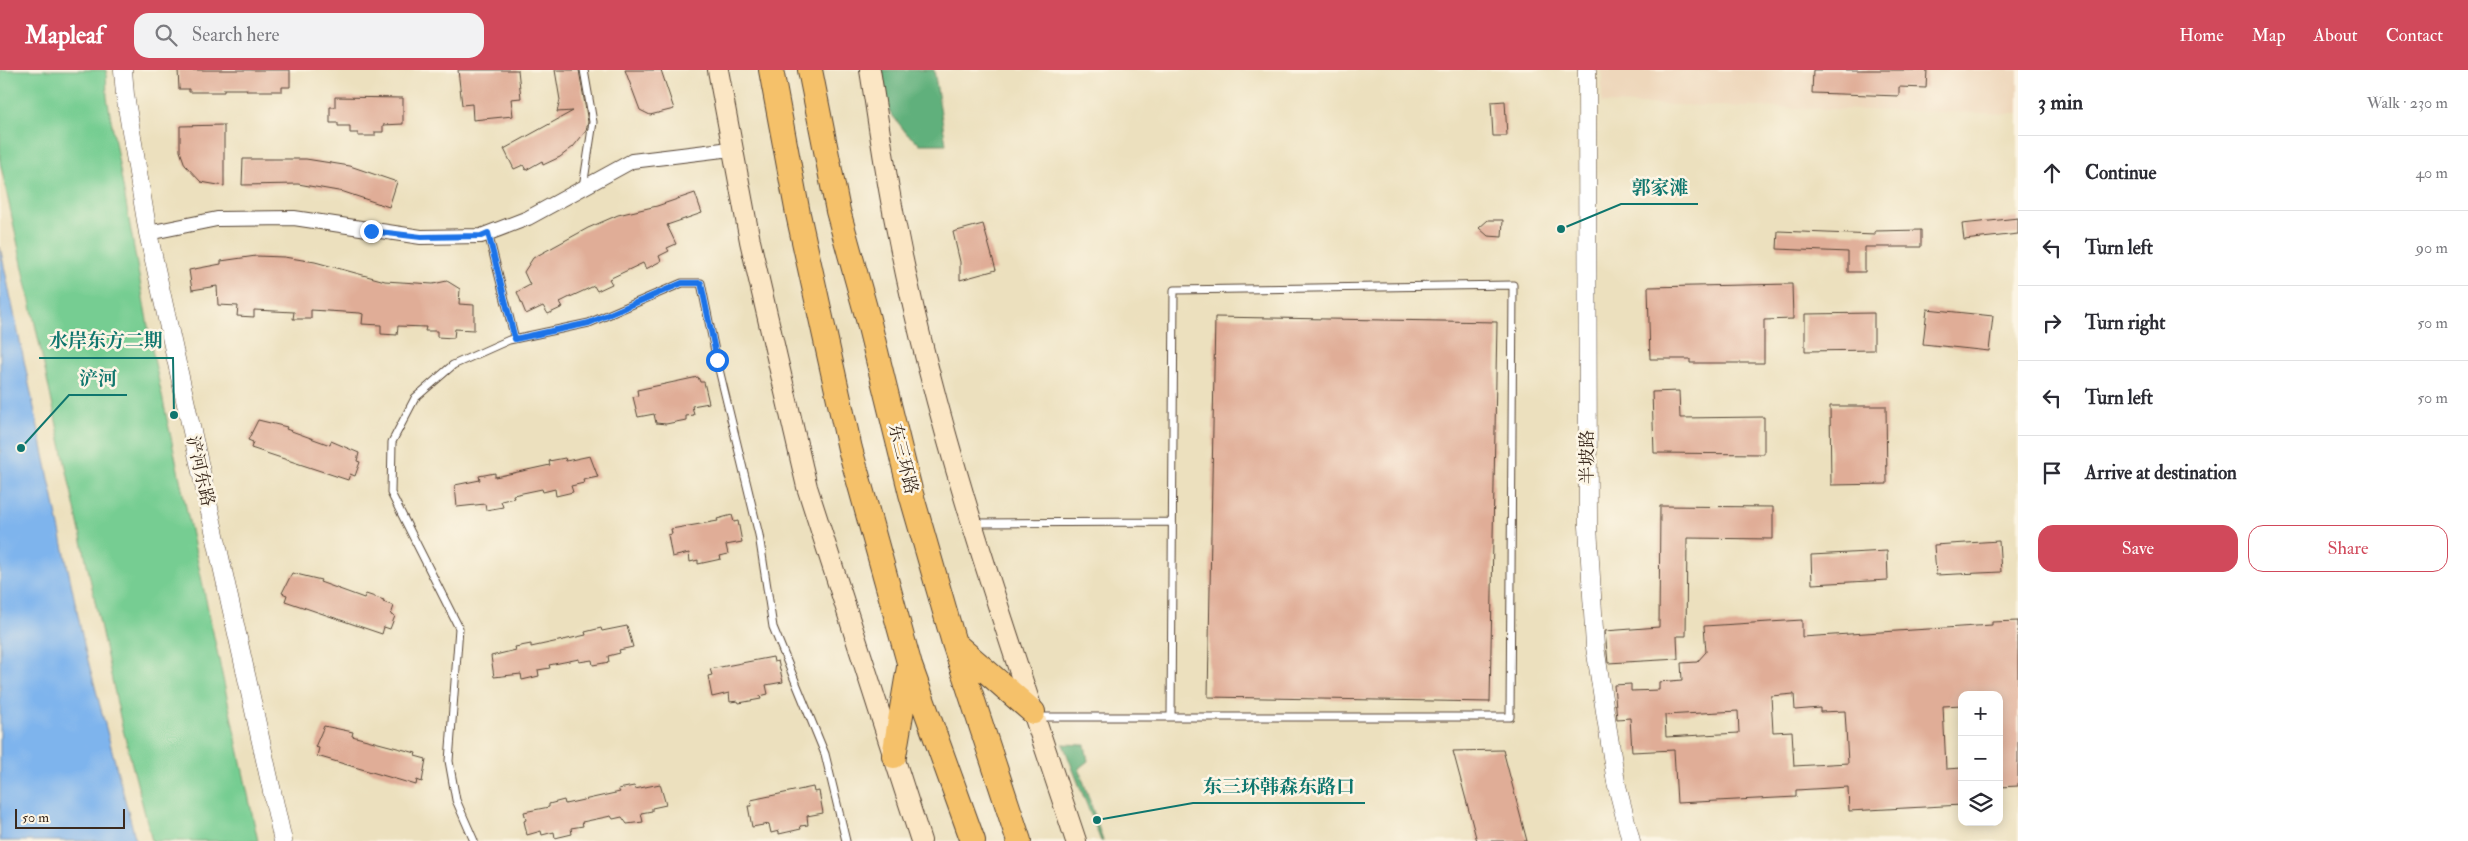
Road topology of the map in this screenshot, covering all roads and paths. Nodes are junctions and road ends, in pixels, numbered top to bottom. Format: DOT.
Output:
graph roads {
  1 [pos="123,70"];
  2 [pos="584,70"];
  3 [pos="718,70"];
  4 [pos="770,70"];
  5 [pos="810,70"];
  6 [pos="870,70"];
  7 [pos="1587,70"];
  8 [pos="731,149"];
  9 [pos="583,190"];
  10 [pos="148,233"];
  11 [pos="488,233"];
  12 [pos="515,339"];
  13 [pos="1172,522"];
  14 [pos="973,523"];
  15 [pos="954,643"];
  16 [pos="910,666"];
  17 [pos="1034,715"];
  18 [pos="1171,717"];
  19 [pos="894,756"];
  20 [pos="283,841"];
  21 [pos="474,841"];
  22 [pos="846,841"];
  23 [pos="921,841"];
  24 [pos="973,841"];
  25 [pos="1019,841"];
  26 [pos="1076,841"];
  27 [pos="1631,841"];
  1 -- 10 [label="street, 浐河东路"];
  2 -- 9 [label="lane"];
  3 -- 8 [label="main road"];
  4 -- 16 [label="highway"];
  5 -- 15 [label="highway, 东三环路"];
  6 -- 14 [label="main road"];
  7 -- 27 [label="street, 半坡路"];
  8 -- 9 [label="street"];
  8 -- 19 [label="main road"];
  9 -- 11 [label="street"];
  10 -- 11 [label="street"];
  10 -- 20 [label="street, 浐河东路"];
  11 -- 12 [label="lane"];
  12 -- 21 [label="lane"];
  12 -- 22 [label="lane"];
  13 -- 14 [label="lane"];
  13 -- 18 [label="lane"];
  13 -- 18 [label="lane"];
  14 -- 17 [label="main road"];
  15 -- 17 [label="highway"];
  15 -- 25 [label="highway, 东三环路"];
  16 -- 19 [label="highway"];
  16 -- 24 [label="highway"];
  17 -- 18 [label="lane"];
  17 -- 26 [label="main road"];
  19 -- 23 [label="main road"];
}
